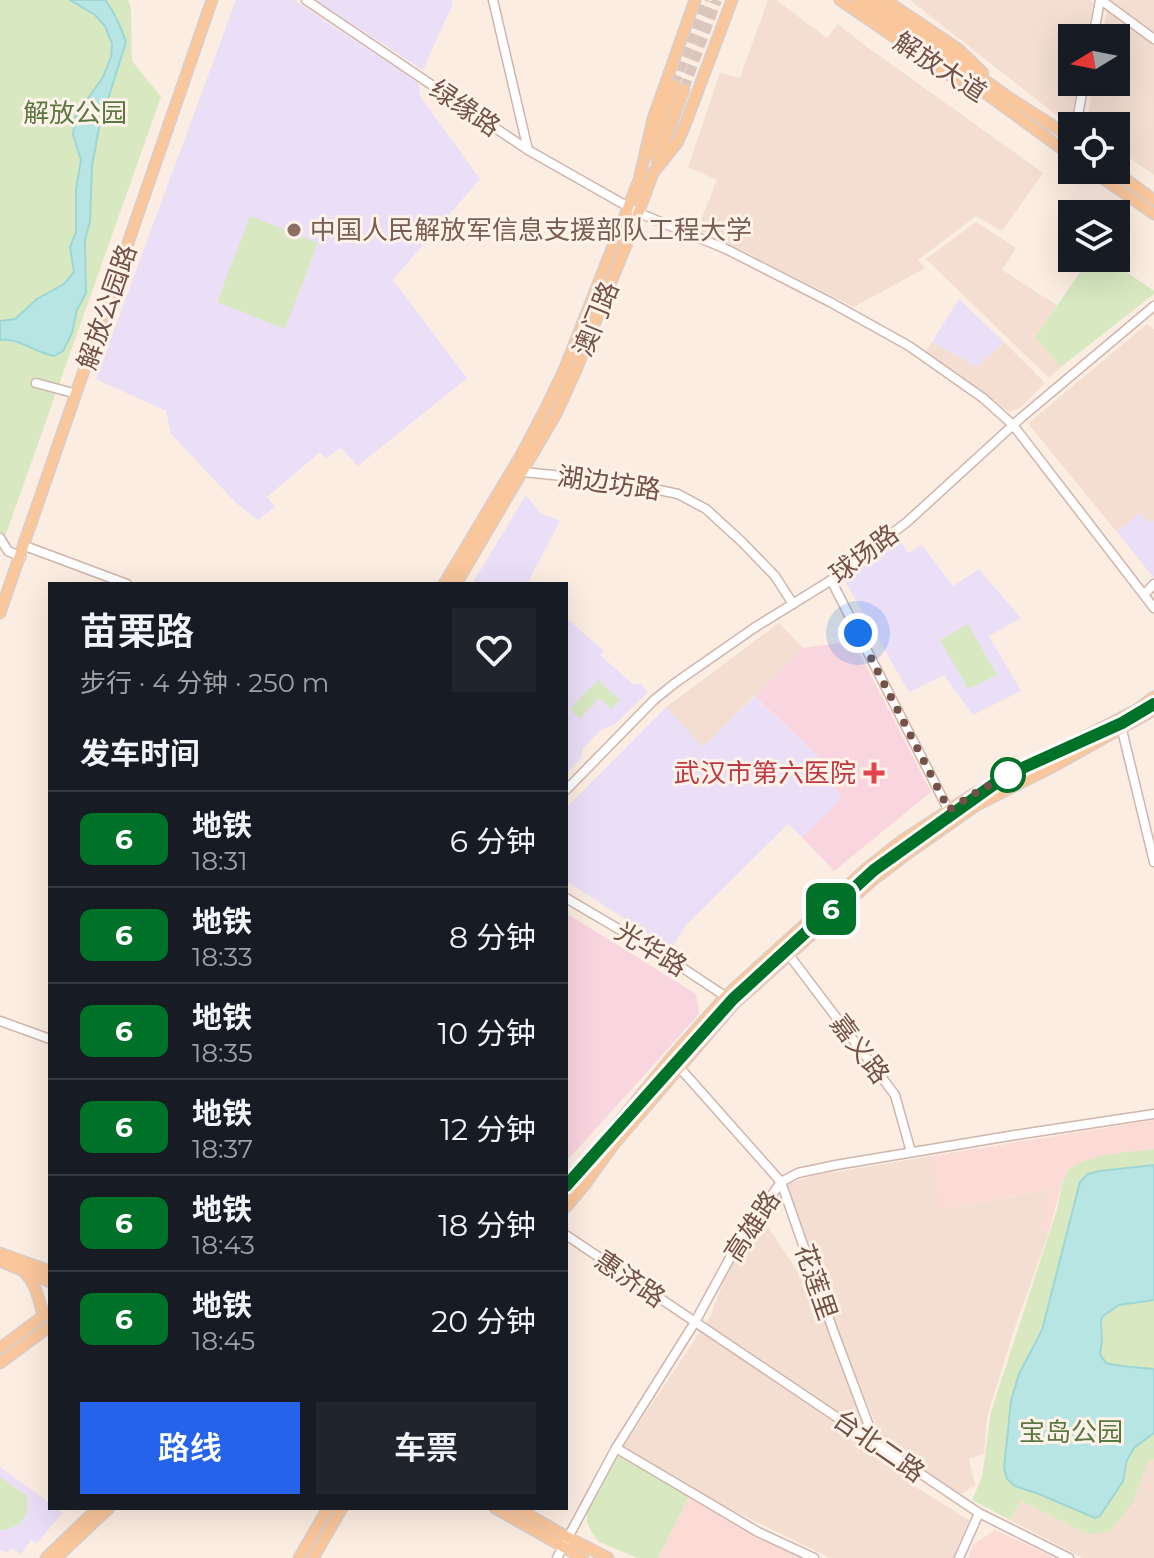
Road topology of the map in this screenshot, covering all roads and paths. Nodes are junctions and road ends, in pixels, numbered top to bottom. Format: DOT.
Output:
graph roads {
  1 [pos="212,0"];
  2 [pos="306,0"];
  3 [pos="493,0"];
  4 [pos="695,0"];
  5 [pos="732,0"];
  6 [pos="840,0"];
  7 [pos="857,0"];
  8 [pos="872,0"];
  9 [pos="885,0"];
  10 [pos="1100,0"];
  11 [pos="1096,24"];
  12 [pos="1154,39"];
  13 [pos="948,60"];
  14 [pos="1011,99"];
  15 [pos="1001,107"];
  16 [pos="1058,129"];
  17 [pos="1058,146"];
  18 [pos="528,150"];
  19 [pos="653,173"];
  20 [pos="639,180"];
  21 [pos="1130,182"];
  22 [pos="1111,184"];
  23 [pos="1154,200"];
  24 [pos="634,210"];
  25 [pos="1154,214"];
  26 [pos="1154,306"];
  27 [pos="36,383"];
  28 [pos="77,394"];
  29 [pos="1013,425"];
  30 [pos="523,472"];
  31 [pos="0,538"];
  32 [pos="23,551"];
  33 [pos="831,580"];
  34 [pos="121,582"];
  35 [pos="445,582"];
  36 [pos="457,582"];
  37 [pos="1154,584"];
  38 [pos="1144,595"];
  39 [pos="793,604"];
  40 [pos="1154,608"];
  41 [pos="0,613"];
  42 [pos="1154,697"];
  43 [pos="1154,710"];
  44 [pos="1122,730"];
  45 [pos="568,788"];
  46 [pos="952,815"];
  47 [pos="1154,862"];
  48 [pos="568,899"];
  49 [pos="789,955"];
  50 [pos="730,1000"];
  51 [pos="0,1021"];
  52 [pos="48,1038"];
  53 [pos="679,1067"];
  54 [pos="1154,1114"];
  55 [pos="911,1152"];
  56 [pos="781,1182"];
  57 [pos="568,1185"];
  58 [pos="568,1204"];
  59 [pos="568,1236"];
  60 [pos="0,1253"];
  61 [pos="0,1261"];
  62 [pos="20,1269"];
  63 [pos="48,1270"];
  64 [pos="48,1281"];
  65 [pos="46,1313"];
  66 [pos="695,1322"];
  67 [pos="48,1327"];
  68 [pos="0,1348"];
  69 [pos="0,1363"];
  70 [pos="865,1435"];
  71 [pos="616,1448"];
  72 [pos="96,1510"];
  73 [pos="107,1510"];
  74 [pos="327,1510"];
  75 [pos="341,1510"];
  76 [pos="498,1510"];
  77 [pos="519,1510"];
  78 [pos="979,1513"];
  79 [pos="562,1547"];
  80 [pos="46,1558"];
  81 [pos="56,1558"];
  82 [pos="299,1558"];
  83 [pos="313,1558"];
  84 [pos="583,1558"];
  85 [pos="608,1558"];
  86 [pos="814,1558"];
  87 [pos="959,1558"];
  88 [pos="1069,1558"];
  1 -- 28 [label="main road, 解放公园路"];
  2 -- 18 [label="street, 绿缘路"];
  3 -- 18 [label="street"];
  4 -- 20 [label="main road, 澳门路"];
  5 -- 19 [label="main road, 澳门路"];
  6 -- 15 [label="main road, 解放大道"];
  7 -- 13 [label="main road, 解放大道"];
  8 -- 13 [label="main road, 解放大道"];
  9 -- 14 [label="main road, 解放大道"];
  10 -- 11 [label="street"];
  10 -- 12 [label="street"];
  13 -- 14 [label="main road, 解放大道"];
  13 -- 15 [label="main road, 解放大道"];
  14 -- 16 [label="main road, 解放大道"];
  15 -- 17 [label="main road, 解放大道"];
  18 -- 24 [label="street, 绿缘路"];
  19 -- 20 [label="main road"];
  19 -- 24 [label="main road, 澳门路"];
  20 -- 24 [label="main road, 澳门路"];
  21 -- 23 [label="main road"];
  22 -- 25 [label="main road"];
  24 -- 29 [label="street, 绿缘路"];
  24 -- 30 [label="main road, 澳门路"];
  24 -- 35 [label="main road, 澳门路"];
  26 -- 29 [label="street, 球场路"];
  27 -- 28 [label="street"];
  28 -- 32 [label="main road, 解放公园路"];
  29 -- 33 [label="street, 球场路"];
  29 -- 38 [label="street, 绿缘路"];
  30 -- 36 [label="main road, 澳门路"];
  30 -- 39 [label="street, 湖边坊路"];
  31 -- 32 [label="street"];
  32 -- 34 [label="street"];
  32 -- 41 [label="main road, 解放公园路"];
  33 -- 39 [label="street, 球场路"];
  33 -- 46 [label="street"];
  37 -- 38 [label="street"];
  38 -- 40 [label="street, 绿缘路"];
  39 -- 45 [label="street, 球场路"];
  42 -- 46 [label="main road"];
  43 -- 44 [label="main road"];
  44 -- 46 [label="main road"];
  44 -- 47 [label="street"];
  46 -- 49 [label="main road"];
  46 -- 50 [label="main road"];
  48 -- 50 [label="street, 光华路"];
  49 -- 50 [label="main road"];
  49 -- 55 [label="street, 嘉义路"];
  50 -- 53 [label="main road"];
  50 -- 57 [label="main road"];
  51 -- 52 [label="street"];
  53 -- 56 [label="street, 花莲里"];
  53 -- 58 [label="main road"];
  54 -- 55 [label="street, 高雄路"];
  55 -- 56 [label="street, 高雄路"];
  56 -- 66 [label="street, 高雄路"];
  56 -- 70 [label="street, 花莲里"];
  59 -- 66 [label="street, 惠济路"];
  60 -- 63 [label="main road"];
  61 -- 62 [label="main road"];
  62 -- 64 [label="main road"];
  62 -- 65 [label="main road"];
  65 -- 68 [label="main road"];
  66 -- 70 [label="street, 台北二路"];
  66 -- 71 [label="street, 高雄路"];
  67 -- 69 [label="main road"];
  70 -- 78 [label="street, 台北二路"];
  71 -- 79 [label="street, 高雄路"];
  71 -- 86 [label="street"];
  72 -- 80 [label="main road"];
  73 -- 81 [label="main road"];
  74 -- 82 [label="main road"];
  75 -- 83 [label="main road"];
  76 -- 79 [label="main road"];
  77 -- 79 [label="main road"];
  78 -- 87 [label="street"];
  78 -- 88 [label="street, 台北二路"];
  79 -- 84 [label="main road"];
  79 -- 85 [label="main road"];
}
